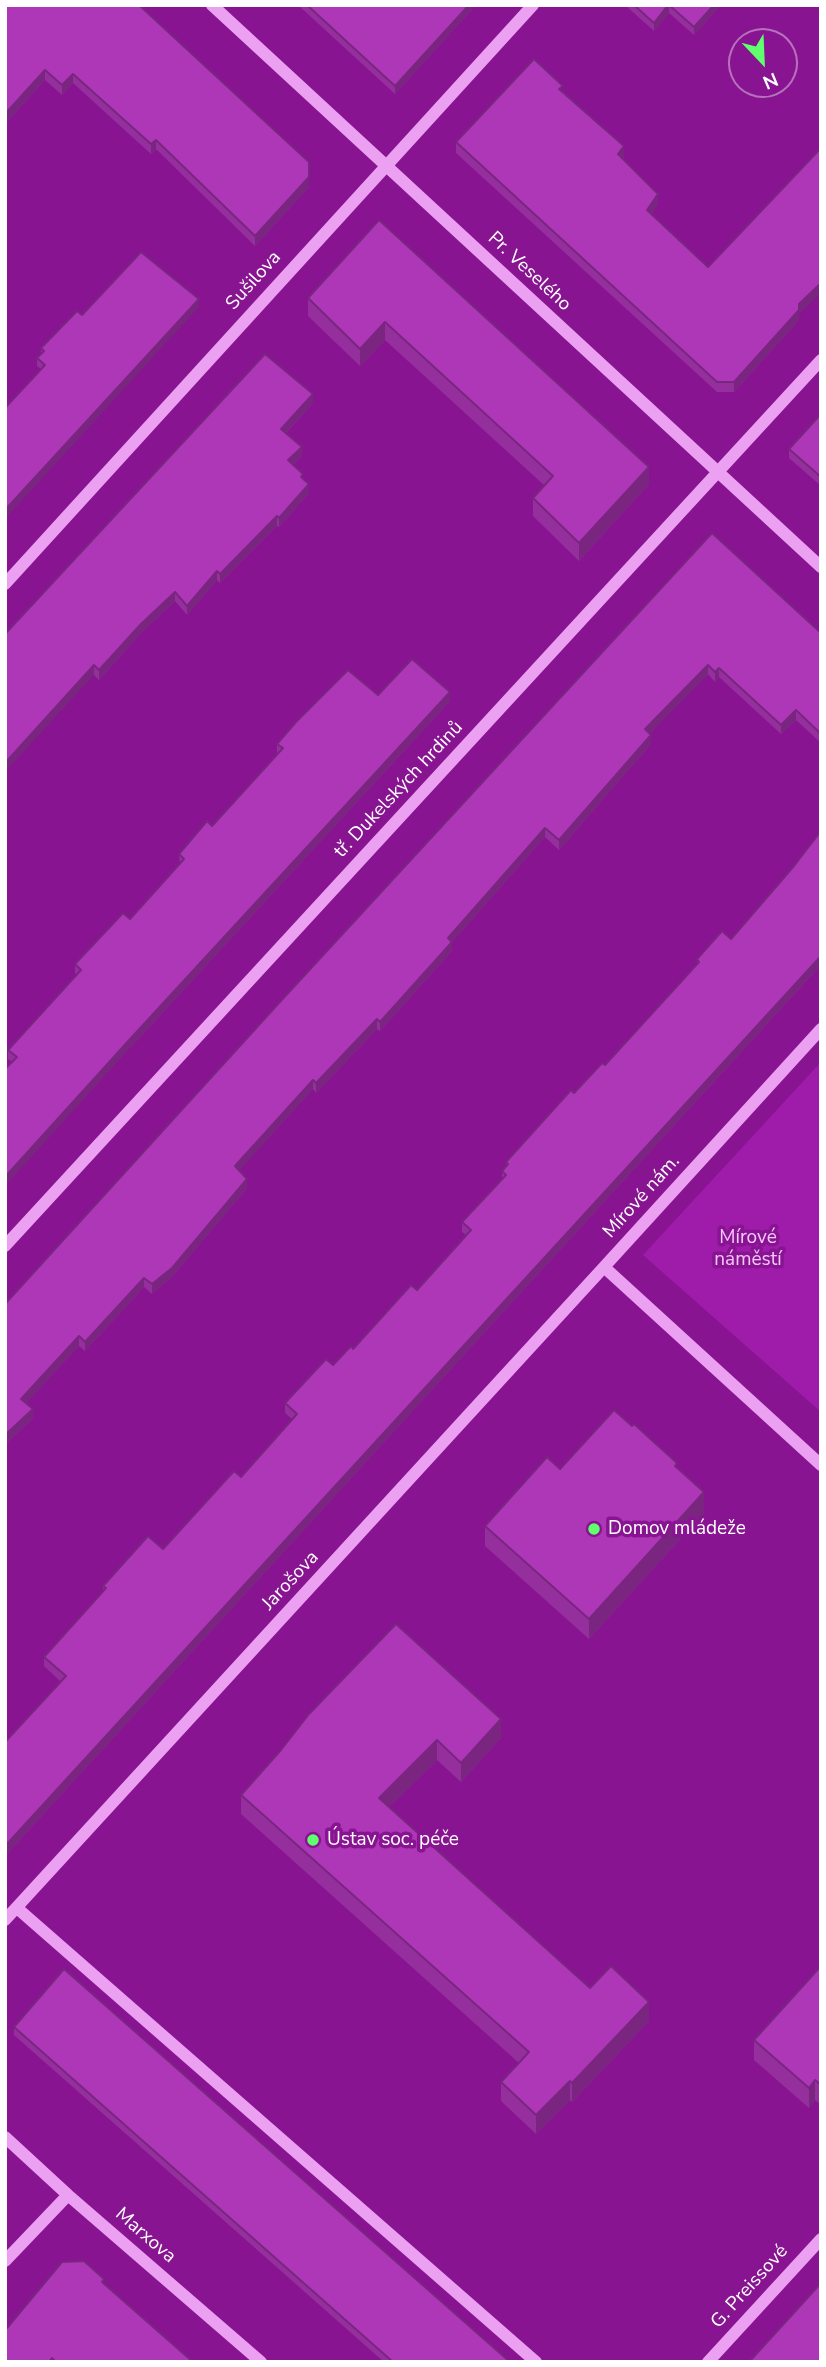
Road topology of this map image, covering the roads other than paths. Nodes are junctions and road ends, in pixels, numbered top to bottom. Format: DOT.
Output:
graph roads {
  1 [pos="212,5"];
  2 [pos="533,5"];
  3 [pos="385,166"];
  4 [pos="821,360"];
  5 [pos="717,473"];
  6 [pos="821,567"];
  7 [pos="5,584"];
  8 [pos="821,1029"];
  9 [pos="5,1246"];
  10 [pos="604,1267"];
  11 [pos="821,1465"];
  12 [pos="17,1908"];
  13 [pos="5,1920"];
  14 [pos="5,2137"];
  15 [pos="68,2195"];
  16 [pos="821,2239"];
  17 [pos="5,2261"];
  18 [pos="261,2362"];
  19 [pos="536,2362"];
  20 [pos="708,2362"];
  1 -- 3 [label="street, Pr. Veselého"];
  2 -- 3 [label="street, Sušilova"];
  3 -- 5 [label="street, Pr. Veselého"];
  3 -- 7 [label="street, Sušilova"];
  4 -- 5 [label="street, tř. Dukelských hrdinů"];
  5 -- 6 [label="street, Pr. Veselého"];
  5 -- 9 [label="street, tř. Dukelských hrdinů"];
  8 -- 10 [label="street, Mírové nám."];
  10 -- 11 [label="street, Mírové nám."];
  10 -- 12 [label="street, Jarošova"];
  12 -- 13 [label="street, Jarošova"];
  12 -- 19 [label="street"];
  14 -- 15 [label="street, Marxova"];
  15 -- 17 [label="street"];
  15 -- 18 [label="street, Marxova"];
  16 -- 20 [label="street, G. Preissové"];
}
